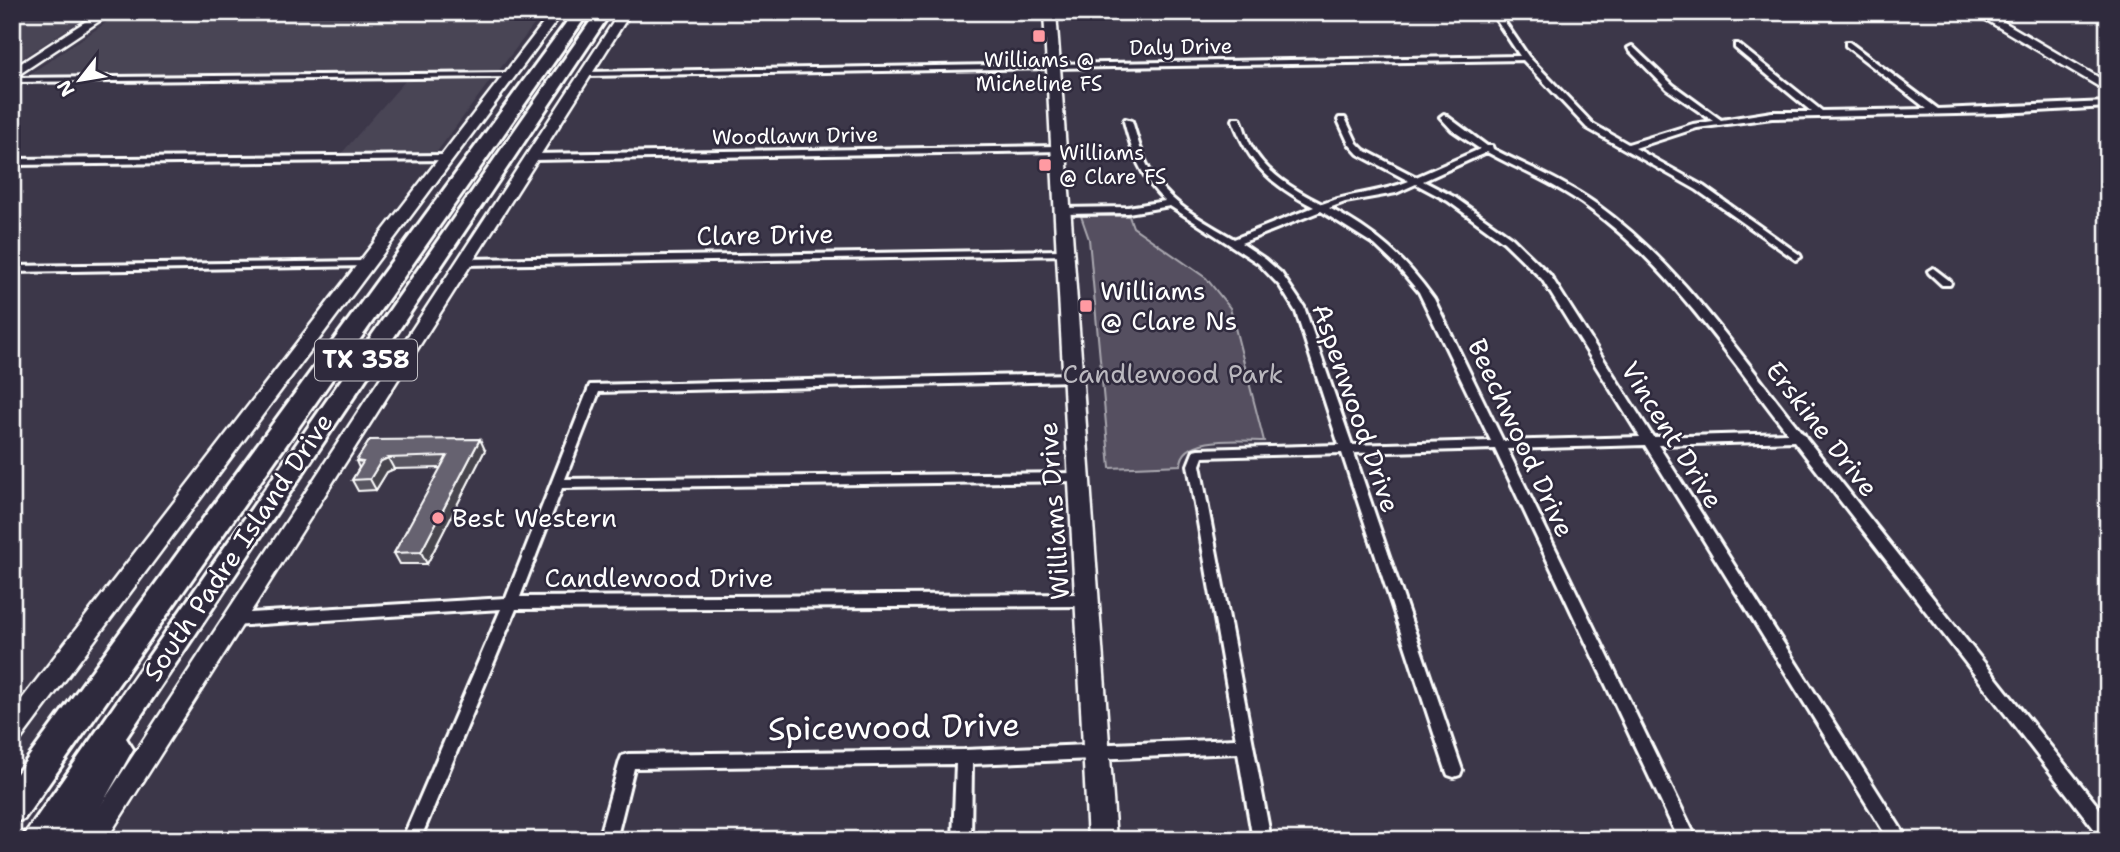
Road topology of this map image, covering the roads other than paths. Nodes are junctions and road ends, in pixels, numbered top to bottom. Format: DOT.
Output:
graph roads {
  1 [pos="108,12"];
  2 [pos="558,12"];
  3 [pos="572,12"];
  4 [pos="626,12"];
  5 [pos="1153,12"];
  6 [pos="1494,12"];
  7 [pos="1978,12"];
  8 [pos="598,13"];
  9 [pos="1050,13"];
  10 [pos="1849,44"];
  11 [pos="1738,46"];
  12 [pos="555,48"];
  13 [pos="1632,48"];
  14 [pos="1525,58"];
  15 [pos="1053,66"];
  16 [pos="586,74"];
  17 [pos="509,75"];
  18 [pos="12,77"];
  19 [pos="2108,88"];
  20 [pos="2108,104"];
  21 [pos="1935,111"];
  22 [pos="1819,113"];
  23 [pos="1444,117"];
  24 [pos="1237,120"];
  25 [pos="1342,120"];
  26 [pos="1128,121"];
  27 [pos="1718,121"];
  28 [pos="1627,147"];
  29 [pos="1489,148"];
  30 [pos="1058,149"];
  31 [pos="533,157"];
  32 [pos="446,158"];
  33 [pos="12,162"];
  34 [pos="1419,181"];
  35 [pos="1172,203"];
  36 [pos="1321,207"];
  37 [pos="1062,211"];
  38 [pos="1232,243"];
  39 [pos="1065,253"];
  40 [pos="1796,257"];
  41 [pos="465,262"];
  42 [pos="366,264"];
  43 [pos="12,269"];
  44 [pos="1933,271"];
  45 [pos="1946,283"];
  46 [pos="1072,378"];
  47 [pos="1800,437"];
  48 [pos="1649,441"];
  49 [pos="1498,444"];
  50 [pos="1347,448"];
  51 [pos="1079,477"];
  52 [pos="559,484"];
  53 [pos="1086,600"];
  54 [pos="511,603"];
  55 [pos="232,620"];
  56 [pos="128,708"];
  57 [pos="12,731"];
  58 [pos="1244,746"];
  59 [pos="1096,751"];
  60 [pos="964,757"];
  61 [pos="1454,770"];
  62 [pos="14,805"];
  63 [pos="2108,833"];
  64 [pos="38,840"];
  65 [pos="63,840"];
  66 [pos="91,840"];
  67 [pos="411,840"];
  68 [pos="607,840"];
  69 [pos="962,840"];
  70 [pos="1102,840"];
  71 [pos="1262,840"];
  72 [pos="1688,840"];
  73 [pos="1899,840"];
  1 -- 18 [label="main road"];
  2 -- 17 [label="main road"];
  3 -- 12 [label="highway"];
  4 -- 16 [label="main road"];
  5 -- 9 [label="street"];
  6 -- 14 [label="street"];
  7 -- 19 [label="main road"];
  8 -- 12 [label="highway, South Padre Island Drive / TX 358"];
  8 -- 56 [label="highway, South Padre Island Drive / TX 358"];
  9 -- 15 [label="main road, Williams Drive"];
  10 -- 21 [label="street"];
  11 -- 22 [label="street"];
  12 -- 62 [label="highway, South Padre Island Drive / TX 358"];
  13 -- 27 [label="street"];
  14 -- 15 [label="street, Daly Drive"];
  14 -- 28 [label="street"];
  15 -- 16 [label="street, Daly Drive"];
  15 -- 30 [label="main road, Williams Drive"];
  16 -- 31 [label="main road"];
  17 -- 18 [label="street"];
  17 -- 32 [label="main road"];
  20 -- 21 [label="street"];
  21 -- 22 [label="street"];
  22 -- 27 [label="street"];
  23 -- 29 [label="street, Erskine Drive"];
  24 -- 36 [label="street, Beechwood Drive"];
  25 -- 34 [label="street, Vincent Drive"];
  26 -- 35 [label="street, Aspenwood Drive"];
  27 -- 28 [label="street"];
  28 -- 40 [label="street"];
  29 -- 34 [label="street"];
  29 -- 47 [label="street, Erskine Drive"];
  30 -- 31 [label="street, Woodlawn Drive"];
  30 -- 37 [label="main road, Williams Drive"];
  31 -- 41 [label="main road"];
  32 -- 33 [label="street"];
  32 -- 42 [label="main road"];
  34 -- 36 [label="street"];
  34 -- 48 [label="street, Vincent Drive"];
  35 -- 37 [label="street"];
  35 -- 38 [label="street, Aspenwood Drive"];
  36 -- 38 [label="street"];
  36 -- 49 [label="street, Beechwood Drive"];
  37 -- 39 [label="main road, Williams Drive"];
  38 -- 50 [label="street, Aspenwood Drive"];
  39 -- 41 [label="street, Clare Drive"];
  39 -- 46 [label="main road, Williams Drive"];
  41 -- 55 [label="main road"];
  42 -- 43 [label="street"];
  42 -- 57 [label="main road"];
  44 -- 45 [label="street"];
  46 -- 51 [label="main road, Williams Drive"];
  46 -- 52 [label="street"];
  47 -- 48 [label="street"];
  47 -- 63 [label="street, Erskine Drive"];
  48 -- 49 [label="street"];
  48 -- 73 [label="street, Vincent Drive"];
  49 -- 50 [label="street"];
  49 -- 72 [label="street, Beechwood Drive"];
  50 -- 58 [label="street"];
  50 -- 61 [label="street, Aspenwood Drive"];
  51 -- 52 [label="street"];
  51 -- 53 [label="main road, Williams Drive"];
  52 -- 54 [label="street"];
  53 -- 54 [label="street, Candlewood Drive"];
  53 -- 59 [label="main road, Williams Drive"];
  54 -- 55 [label="street, Candlewood Drive"];
  54 -- 67 [label="street"];
  55 -- 66 [label="main road"];
  56 -- 64 [label="highway, South Padre Island Drive / TX 358"];
  56 -- 65 [label="highway"];
  58 -- 59 [label="street, Spicewood Drive"];
  58 -- 71 [label="street"];
  59 -- 60 [label="street, Spicewood Drive"];
  59 -- 70 [label="main road, Williams Drive"];
  60 -- 68 [label="street, Spicewood Drive"];
  60 -- 69 [label="street"];
}
